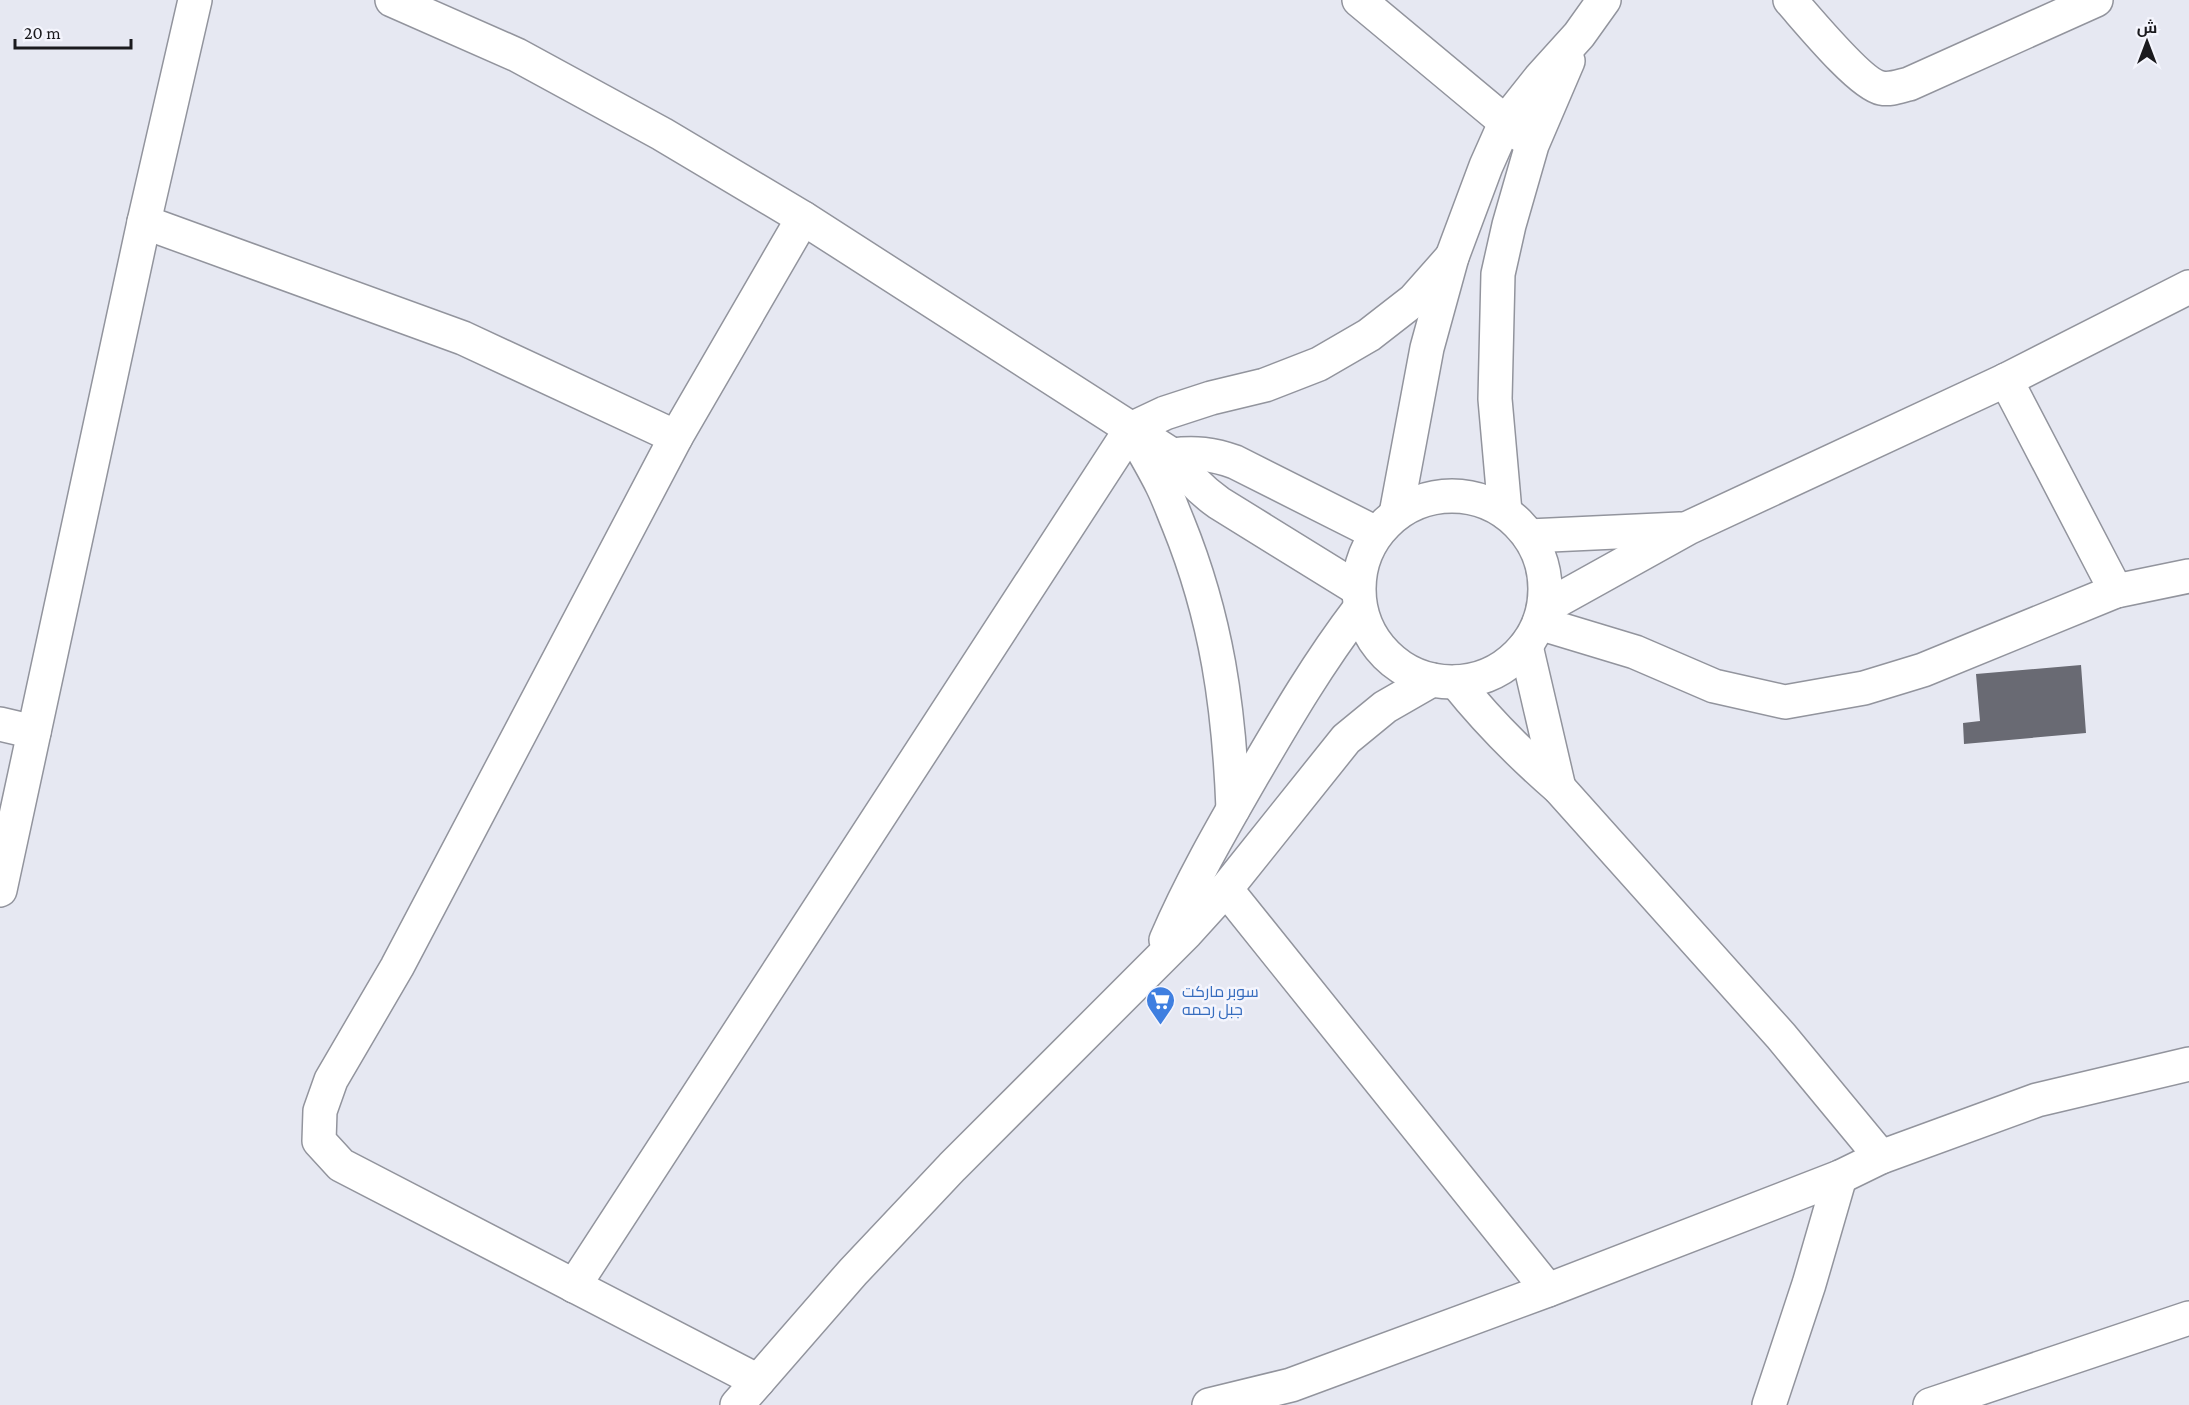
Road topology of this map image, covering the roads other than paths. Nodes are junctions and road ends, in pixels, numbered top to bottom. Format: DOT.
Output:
graph roads {
  1 [pos="195,0"];
  2 [pos="392,0"];
  3 [pos="1359,0"];
  4 [pos="1604,0"];
  5 [pos="1790,0"];
  6 [pos="2096,0"];
  7 [pos="1579,34"];
  8 [pos="1506,120"];
  9 [pos="1532,145"];
  10 [pos="803,218"];
  11 [pos="144,222"];
  12 [pos="1452,257"];
  13 [pos="2189,287"];
  14 [pos="2006,380"];
  15 [pos="1131,429"];
  16 [pos="676,437"];
  17 [pos="1172,455"];
  18 [pos="1505,512"];
  19 [pos="1386,524"];
  20 [pos="1688,528"];
  21 [pos="1529,536"];
  22 [pos="2189,576"];
  23 [pos="2116,591"];
  24 [pos="1359,598"];
  25 [pos="1536,626"];
  26 [pos="1444,681"];
  27 [pos="0,724"];
  28 [pos="34,732"];
  29 [pos="1559,788"];
  30 [pos="1233,809"];
  31 [pos="0,890"];
  32 [pos="1226,890"];
  33 [pos="1155,963"];
  34 [pos="2189,1064"];
  35 [pos="1881,1157"];
  36 [pos="1840,1178"];
  37 [pos="574,1286"];
  38 [pos="1548,1290"];
  39 [pos="2189,1318"];
  40 [pos="748,1393"];
  41 [pos="1209,1405"];
  42 [pos="1768,1405"];
  43 [pos="1930,1405"];
  1 -- 11 [label="street"];
  2 -- 10 [label="street"];
  3 -- 8 [label="street"];
  4 -- 7 [label="street"];
  5 -- 6 [label="street"];
  7 -- 8 [label="street"];
  7 -- 9 [label="street"];
  8 -- 9 [label="street"];
  8 -- 12 [label="street"];
  9 -- 18 [label="street"];
  10 -- 15 [label="street"];
  10 -- 16 [label="street"];
  11 -- 16 [label="street"];
  11 -- 28 [label="street"];
  12 -- 15 [label="street"];
  12 -- 19 [label="street"];
  13 -- 14 [label="street"];
  14 -- 20 [label="street"];
  14 -- 23 [label="street"];
  15 -- 17 [label="street"];
  15 -- 30 [label="street"];
  15 -- 37 [label="street"];
  16 -- 37 [label="street"];
  17 -- 19 [label="street"];
  17 -- 24 [label="street"];
  18 -- 19 [label="street"];
  18 -- 21 [label="street"];
  19 -- 24 [label="street"];
  20 -- 21 [label="street"];
  20 -- 25 [label="street"];
  21 -- 25 [label="street"];
  22 -- 23 [label="street"];
  23 -- 25 [label="street"];
  24 -- 26 [label="street"];
  24 -- 30 [label="street"];
  25 -- 26 [label="street"];
  25 -- 29 [label="street"];
  26 -- 29 [label="street"];
  26 -- 32 [label="street"];
  27 -- 28 [label="street"];
  28 -- 31 [label="street"];
  29 -- 35 [label="street"];
  30 -- 33 [label="street"];
  32 -- 33 [label="street"];
  32 -- 38 [label="street"];
  33 -- 40 [label="street"];
  34 -- 35 [label="street"];
  35 -- 36 [label="street"];
  36 -- 38 [label="street"];
  36 -- 42 [label="street"];
  37 -- 40 [label="street"];
  38 -- 41 [label="street"];
  39 -- 43 [label="street"];
}
